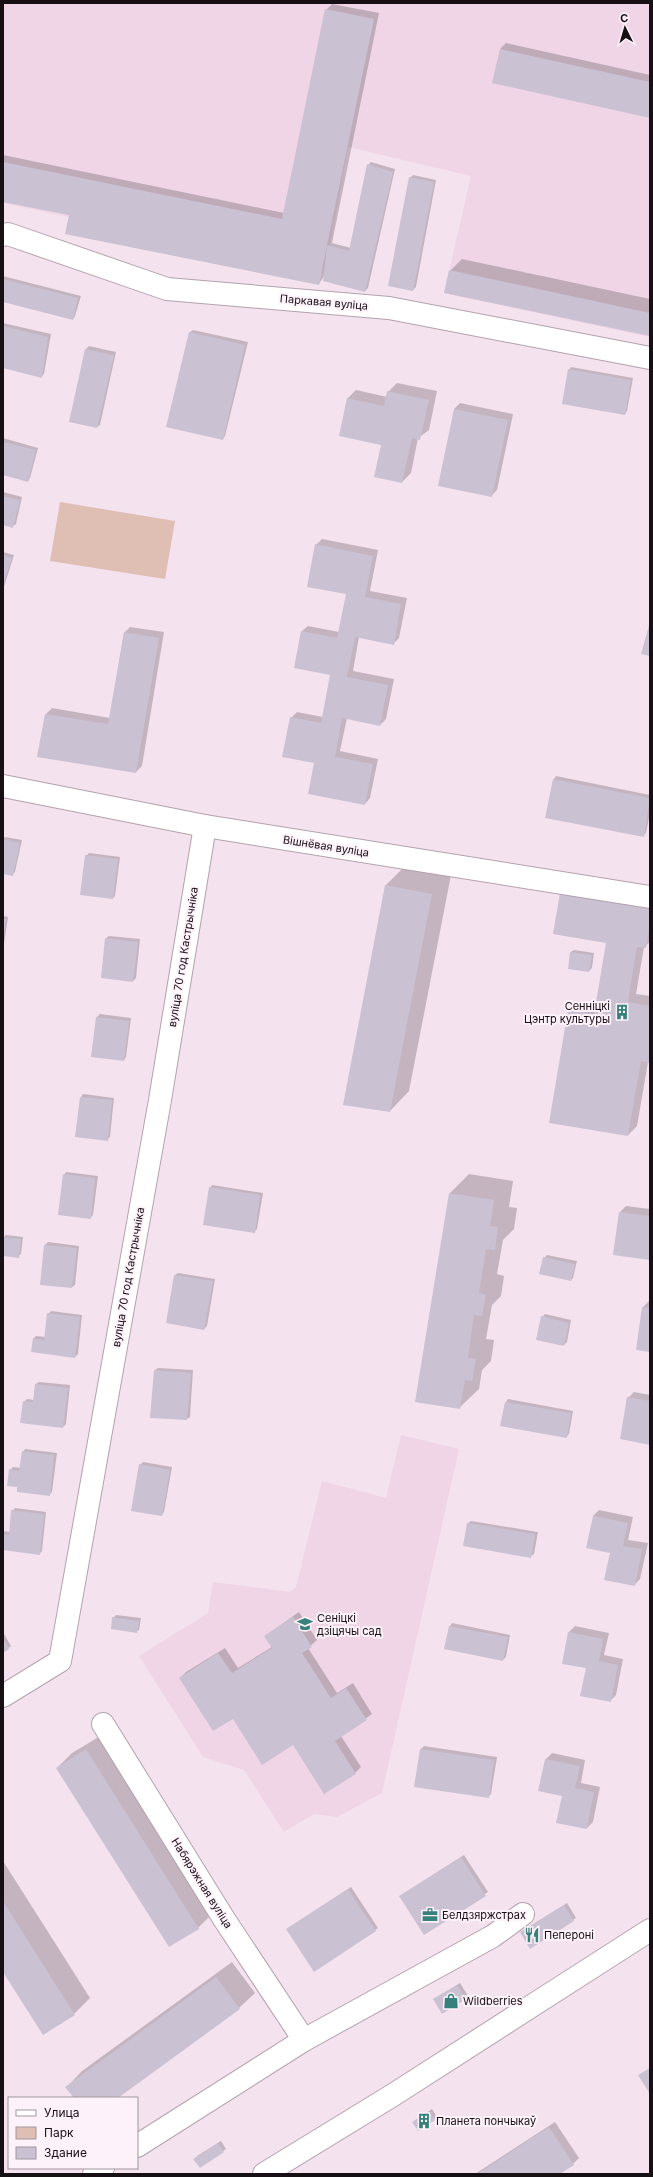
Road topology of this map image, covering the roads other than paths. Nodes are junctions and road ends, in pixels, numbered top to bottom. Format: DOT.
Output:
graph roads {
  1 [pos="3,235"];
  2 [pos="650,358"];
  3 [pos="3,786"];
  4 [pos="205,826"];
  5 [pos="650,897"];
  6 [pos="3,1696"];
  7 [pos="103,1724"];
  8 [pos="523,1914"];
  9 [pos="650,1930"];
  10 [pos="304,2040"];
  11 [pos="138,2145"];
  12 [pos="264,2174"];
  1 -- 2 [label="street, Паркавая вуліца"];
  3 -- 4 [label="street, Вішнёвая вуліца"];
  4 -- 5 [label="street, Вішнёвая вуліца"];
  4 -- 6 [label="street, вуліца 70 год Кастрычніка"];
  7 -- 10 [label="street, Набярэжная вуліца"];
  8 -- 10 [label="street"];
  9 -- 12 [label="street"];
  10 -- 11 [label="street"];
}
